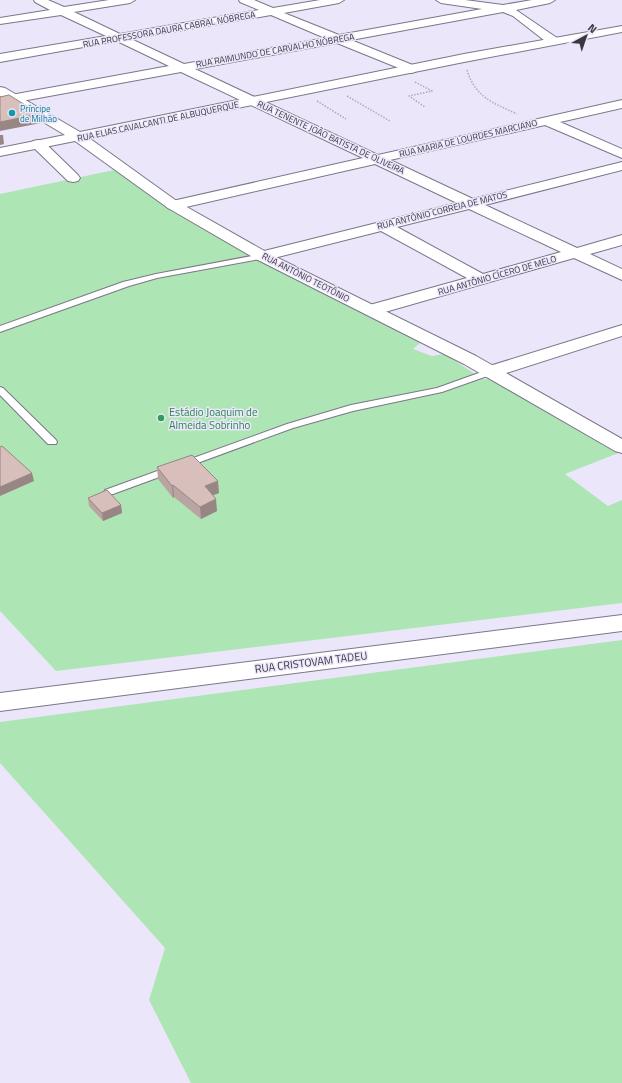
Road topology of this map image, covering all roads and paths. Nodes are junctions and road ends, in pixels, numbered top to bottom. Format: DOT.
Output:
graph roads {
  1 [pos="39,0"];
  2 [pos="130,0"];
  3 [pos="244,0"];
  4 [pos="339,0"];
  5 [pos="442,0"];
  6 [pos="550,0"];
  7 [pos="506,9"];
  8 [pos="62,11"];
  9 [pos="272,12"];
  10 [pos="0,21"];
  11 [pos="622,29"];
  12 [pos="120,38"];
  13 [pos="337,38"];
  14 [pos="553,41"];
  15 [pos="0,58"];
  16 [pos="464,58"];
  17 [pos="181,67"];
  18 [pos="411,69"];
  19 [pos="394,72"];
  20 [pos="329,86"];
  21 [pos="0,91"];
  22 [pos="301,92"];
  23 [pos="7,100"];
  24 [pos="252,101"];
  25 [pos="622,104"];
  26 [pos="425,107"];
  27 [pos="346,119"];
  28 [pos="390,121"];
  29 [pos="541,122"];
  30 [pos="79,137"];
  31 [pos="38,144"];
  32 [pos="0,152"];
  33 [pos="622,154"];
  34 [pos="377,158"];
  35 [pos="622,166"];
  36 [pos="74,178"];
  37 [pos="470,203"];
  38 [pos="173,205"];
  39 [pos="382,226"];
  40 [pos="622,240"];
  41 [pos="575,253"];
  42 [pos="262,256"];
  43 [pos="622,274"];
  44 [pos="480,279"];
  45 [pos="372,310"];
  46 [pos="0,329"];
  47 [pos="622,330"];
  48 [pos="490,372"];
  49 [pos="0,390"];
  50 [pos="52,442"];
  51 [pos="622,447"];
  52 [pos="109,492"];
  53 [pos="622,623"];
  54 [pos="0,702"];
  1 -- 8 [label="street, RUA TENENTE JOÃO BATISTA DE OLIVEIRA"];
  2 -- 8 [label="street"];
  3 -- 9 [label="street"];
  4 -- 9 [label="street, RUA PROFESSORA DAURA CABRAL NÓBREGA"];
  5 -- 7 [label="street"];
  6 -- 7 [label="street, RUA RAIMUNDO DE CARVALHO NÓBREGA"];
  7 -- 13 [label="street, RUA RAIMUNDO DE CARVALHO NÓBREGA"];
  7 -- 14 [label="street"];
  8 -- 10 [label="street"];
  8 -- 12 [label="street, RUA TENENTE JOÃO BATISTA DE OLIVEIRA"];
  9 -- 12 [label="street, RUA PROFESSORA DAURA CABRAL NÓBREGA"];
  9 -- 13 [label="street"];
  11 -- 14 [label="street, RUA ELIAS CAVALCANTI DE ALBUQUERQUE"];
  12 -- 15 [label="street, RUA PROFESSORA DAURA CABRAL NÓBREGA"];
  12 -- 17 [label="street, RUA TENENTE JOÃO BATISTA DE OLIVEIRA"];
  13 -- 17 [label="street, RUA RAIMUNDO DE CARVALHO NÓBREGA"];
  13 -- 18 [label="street"];
  14 -- 16 [label="street, RUA ELIAS CAVALCANTI DE ALBUQUERQUE"];
  16 -- 18 [label="street, RUA ELIAS CAVALCANTI DE ALBUQUERQUE"];
  16 -- 29 [label="path"];
  17 -- 23 [label="street, RUA RAIMUNDO DE CARVALHO NÓBREGA"];
  17 -- 24 [label="street, RUA TENENTE JOÃO BATISTA DE OLIVEIRA"];
  18 -- 19 [label="street, RUA ELIAS CAVALCANTI DE ALBUQUERQUE"];
  19 -- 20 [label="street, RUA ELIAS CAVALCANTI DE ALBUQUERQUE"];
  19 -- 26 [label="path"];
  20 -- 22 [label="street, RUA ELIAS CAVALCANTI DE ALBUQUERQUE"];
  20 -- 28 [label="path"];
  21 -- 23 [label="street, RUA ANTÔNIO TEOTÔNIO"];
  22 -- 24 [label="street, RUA ELIAS CAVALCANTI DE ALBUQUERQUE"];
  22 -- 27 [label="path"];
  23 -- 30 [label="street, RUA ANTÔNIO TEOTÔNIO"];
  24 -- 30 [label="street, RUA ELIAS CAVALCANTI DE ALBUQUERQUE"];
  24 -- 34 [label="street, RUA TENENTE JOÃO BATISTA DE OLIVEIRA"];
  25 -- 29 [label="street, RUA MARIA DE LOURDES MARCIANO"];
  29 -- 33 [label="street"];
  29 -- 34 [label="street, RUA MARIA DE LOURDES MARCIANO"];
  30 -- 31 [label="street, RUA ELIAS CAVALCANTI DE ALBUQUERQUE"];
  30 -- 38 [label="street, RUA ANTÔNIO TEOTÔNIO"];
  31 -- 32 [label="street, RUA ELIAS CAVALCANTI DE ALBUQUERQUE"];
  31 -- 36 [label="street"];
  34 -- 37 [label="street, RUA TENENTE JOÃO BATISTA DE OLIVEIRA"];
  34 -- 38 [label="street, RUA MARIA DE LOURDES MARCIANO"];
  35 -- 37 [label="street, RUA ANTÔNIO CORREIA DE MATOS"];
  37 -- 39 [label="street, RUA ANTÔNIO CORREIA DE MATOS"];
  37 -- 41 [label="street, RUA TENENTE JOÃO BATISTA DE OLIVEIRA"];
  38 -- 42 [label="street, RUA ANTÔNIO TEOTÔNIO"];
  39 -- 42 [label="street, RUA ANTÔNIO CORREIA DE MATOS"];
  39 -- 44 [label="street"];
  40 -- 41 [label="street, RUA ANTÔNIO CÍCERO DE MELO"];
  41 -- 43 [label="street, RUA TENENTE JOÃO BATISTA DE OLIVEIRA"];
  41 -- 44 [label="street, RUA ANTÔNIO CÍCERO DE MELO"];
  42 -- 45 [label="street, RUA ANTÔNIO TEOTÔNIO"];
  42 -- 46 [label="lane"];
  44 -- 45 [label="street, RUA ANTÔNIO CÍCERO DE MELO"];
  45 -- 48 [label="street, RUA ANTÔNIO TEOTÔNIO"];
  47 -- 48 [label="street"];
  48 -- 51 [label="street, RUA ANTÔNIO TEOTÔNIO"];
  48 -- 52 [label="lane"];
  49 -- 50 [label="lane"];
  53 -- 54 [label="street, RUA CRISTOVAM TADEU"];
}
